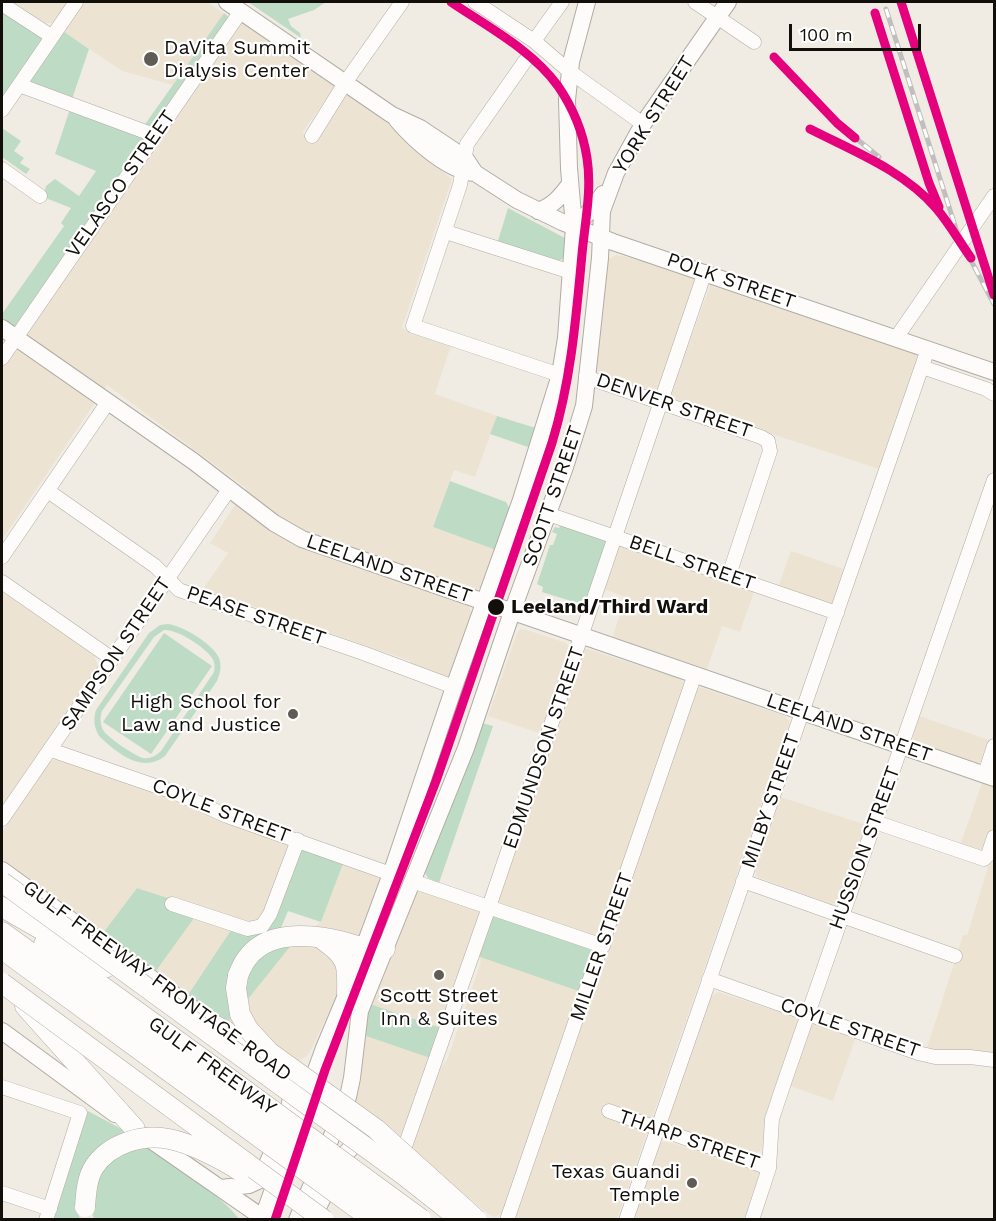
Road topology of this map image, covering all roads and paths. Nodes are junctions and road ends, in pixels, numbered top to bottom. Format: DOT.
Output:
graph roads {
  1 [pos="76,2"];
  2 [pos="227,2"];
  3 [pos="402,2"];
  4 [pos="475,2"];
  5 [pos="562,2"];
  6 [pos="587,2"];
  7 [pos="695,2"];
  8 [pos="728,2"];
  9 [pos="2,4"];
  10 [pos="241,12"];
  11 [pos="718,17"];
  12 [pos="51,36"];
  13 [pos="534,41"];
  14 [pos="754,42"];
  15 [pos="525,61"];
  16 [pos="569,72"];
  17 [pos="345,83"];
  18 [pos="19,85"];
  19 [pos="2,110"];
  20 [pos="643,124"];
  21 [pos="154,135"];
  22 [pos="312,136"];
  23 [pos="467,168"];
  24 [pos="2,169"];
  25 [pos="613,181"];
  26 [pos="570,184"];
  27 [pos="40,196"];
  28 [pos="994,196"];
  29 [pos="538,212"];
  30 [pos="574,227"];
  31 [pos="446,232"];
  32 [pos="601,237"];
  33 [pos="571,272"];
  34 [pos="705,272"];
  35 [pos="8,332"];
  36 [pos="896,338"];
  37 [pos="928,349"];
  38 [pos="2,358"];
  39 [pos="922,367"];
  40 [pos="994,372"];
  41 [pos="560,375"];
  42 [pos="586,376"];
  43 [pos="994,394"];
  44 [pos="662,401"];
  45 [pos="108,402"];
  46 [pos="994,480"];
  47 [pos="230,488"];
  48 [pos="48,491"];
  49 [pos="548,514"];
  50 [pos="616,536"];
  51 [pos="2,557"];
  52 [pos="729,575"];
  53 [pos="167,578"];
  54 [pos="2,582"];
  55 [pos="485,602"];
  56 [pos="512,612"];
  57 [pos="837,613"];
  58 [pos="582,636"];
  59 [pos="111,658"];
  60 [pos="695,675"];
  61 [pos="454,687"];
  62 [pos="802,712"];
  63 [pos="902,746"];
  64 [pos="994,746"];
  65 [pos="51,750"];
  66 [pos="990,776"];
  67 [pos="2,819"];
  68 [pos="875,822"];
  69 [pos="994,837"];
  70 [pos="298,840"];
  71 [pos="2,870"];
  72 [pos="391,874"];
  73 [pos="412,881"];
  74 [pos="2,882"];
  75 [pos="743,882"];
  76 [pos="172,904"];
  77 [pos="2,907"];
  78 [pos="489,907"];
  79 [pos="2,913"];
  80 [pos="841,915"];
  81 [pos="2,932"];
  82 [pos="318,937"];
  83 [pos="603,946"];
  84 [pos="364,949"];
  85 [pos="385,949"];
  86 [pos="2,950"];
  87 [pos="954,956"];
  88 [pos="709,979"];
  89 [pos="2,981"];
  90 [pos="347,993"];
  91 [pos="808,1013"];
  92 [pos="2,1031"];
  93 [pos="231,1034"];
  94 [pos="324,1048"];
  95 [pos="179,1060"];
  96 [pos="994,1060"];
  97 [pos="277,1069"];
  98 [pos="2,1087"];
  99 [pos="309,1091"];
  100 [pos="609,1111"];
  101 [pos="341,1113"];
  102 [pos="135,1129"];
  103 [pos="657,1129"];
  104 [pos="402,1155"];
  105 [pos="769,1168"];
  106 [pos="420,1169"];
  107 [pos="221,1188"];
  108 [pos="2,1193"];
  109 [pos="86,1213"];
  110 [pos="48,1214"];
  111 [pos="264,1219"];
  112 [pos="422,1219"];
  113 [pos="243,1220"];
  114 [pos="297,1220"];
  115 [pos="312,1220"];
  116 [pos="317,1220"];
  117 [pos="324,1220"];
  118 [pos="373,1220"];
  119 [pos="397,1220"];
  120 [pos="461,1220"];
  121 [pos="477,1220"];
  122 [pos="488,1220"];
  123 [pos="507,1220"];
  124 [pos="626,1220"];
  125 [pos="752,1220"];
  1 -- 12 [label="street"];
  2 -- 10 [label="main road, POLK STREET"];
  3 -- 17 [label="street"];
  4 -- 13 [label="street"];
  5 -- 13 [label="street"];
  6 -- 16 [label="main road, SCOTT STREET"];
  7 -- 11 [label="street"];
  8 -- 11 [label="main road, YORK STREET"];
  9 -- 12 [label="street"];
  10 -- 17 [label="main road, POLK STREET"];
  10 -- 21 [label="street, VELASCO STREET"];
  11 -- 14 [label="street"];
  11 -- 20 [label="main road, YORK STREET"];
  12 -- 18 [label="street"];
  13 -- 16 [label="street"];
  15 -- 23 [label="street"];
  16 -- 20 [label="street"];
  16 -- 26 [label="main road, SCOTT STREET"];
  17 -- 22 [label="street"];
  17 -- 23 [label="main road, POLK STREET"];
  18 -- 19 [label="street"];
  18 -- 21 [label="street"];
  20 -- 25 [label="main road, YORK STREET"];
  21 -- 35 [label="street, VELASCO STREET"];
  23 -- 29 [label="main road, POLK STREET"];
  23 -- 31 [label="street"];
  24 -- 27 [label="street"];
  25 -- 30 [label="main road"];
  25 -- 32 [label="main road, YORK STREET"];
  26 -- 29 [label="main road"];
  26 -- 30 [label="main road, SCOTT STREET"];
  28 -- 36 [label="street"];
  29 -- 30 [label="main road, POLK STREET"];
  30 -- 32 [label="main road, POLK STREET"];
  30 -- 33 [label="main road, SCOTT STREET"];
  31 -- 33 [label="street"];
  31 -- 41 [label="street"];
  32 -- 34 [label="main road, POLK STREET"];
  32 -- 42 [label="main road, SCOTT STREET"];
  33 -- 41 [label="main road, SCOTT STREET"];
  34 -- 36 [label="main road, POLK STREET"];
  34 -- 44 [label="street, EDMUNDSON STREET"];
  35 -- 38 [label="street, VELASCO STREET"];
  35 -- 45 [label="main road, LEELAND STREET"];
  36 -- 37 [label="main road, POLK STREET"];
  37 -- 39 [label="street, MILBY STREET"];
  37 -- 40 [label="main road, POLK STREET"];
  39 -- 43 [label="street"];
  39 -- 57 [label="street, MILBY STREET"];
  41 -- 55 [label="main road, SCOTT STREET"];
  42 -- 44 [label="street, DENVER STREET"];
  42 -- 49 [label="main road, SCOTT STREET"];
  44 -- 50 [label="street, EDMUNDSON STREET"];
  44 -- 52 [label="street, DENVER STREET"];
  45 -- 47 [label="main road, LEELAND STREET"];
  45 -- 48 [label="street"];
  46 -- 63 [label="street, HUSSION STREET"];
  47 -- 53 [label="street, SAMPSON STREET"];
  47 -- 55 [label="main road, LEELAND STREET"];
  48 -- 51 [label="street"];
  48 -- 53 [label="street, PEASE STREET"];
  49 -- 50 [label="street, BELL STREET"];
  49 -- 56 [label="main road, SCOTT STREET"];
  50 -- 52 [label="street, BELL STREET"];
  50 -- 58 [label="street, EDMUNDSON STREET"];
  52 -- 57 [label="street, BELL STREET"];
  53 -- 59 [label="street, SAMPSON STREET"];
  53 -- 61 [label="street, PEASE STREET"];
  54 -- 59 [label="street"];
  55 -- 56 [label="main road, LEELAND STREET"];
  55 -- 61 [label="main road, SCOTT STREET"];
  56 -- 58 [label="main road, LEELAND STREET"];
  56 -- 73 [label="main road, SCOTT STREET"];
  57 -- 62 [label="street, MILBY STREET"];
  58 -- 60 [label="main road, LEELAND STREET"];
  58 -- 78 [label="street, EDMUNDSON STREET"];
  59 -- 65 [label="street, SAMPSON STREET"];
  60 -- 62 [label="main road, LEELAND STREET"];
  60 -- 83 [label="street, MILLER STREET"];
  61 -- 72 [label="main road, SCOTT STREET"];
  62 -- 63 [label="main road, LEELAND STREET"];
  62 -- 75 [label="street, MILBY STREET"];
  63 -- 66 [label="main road, LEELAND STREET"];
  63 -- 68 [label="street, HUSSION STREET"];
  64 -- 66 [label="street"];
  65 -- 67 [label="street, SAMPSON STREET"];
  65 -- 70 [label="street, COYLE STREET"];
  68 -- 69 [label="street"];
  68 -- 80 [label="street, HUSSION STREET"];
  70 -- 72 [label="street, COYLE STREET"];
  70 -- 76 [label="street"];
  71 -- 93 [label="main road, GULF FREEWAY FRONTAGE ROAD"];
  72 -- 84 [label="main road, SCOTT STREET"];
  73 -- 78 [label="street"];
  73 -- 85 [label="main road, SCOTT STREET"];
  74 -- 120 [label="highway, bridge"];
  75 -- 80 [label="street"];
  75 -- 88 [label="street, MILBY STREET"];
  77 -- 93 [label="highway"];
  78 -- 83 [label="street"];
  78 -- 104 [label="street, EDMUNDSON STREET"];
  79 -- 95 [label="highway, GULF FREEWAY"];
  80 -- 87 [label="street"];
  80 -- 91 [label="street, HUSSION STREET"];
  81 -- 95 [label="highway, GULF FREEWAY"];
  82 -- 84 [label="highway"];
  82 -- 90 [label="highway"];
  82 -- 121 [label="highway, bridge"];
  83 -- 123 [label="street, MILLER STREET"];
  84 -- 85 [label="highway"];
  84 -- 90 [label="main road, SCOTT STREET"];
  85 -- 101 [label="main road, SCOTT STREET"];
  86 -- 95 [label="highway, GULF FREEWAY"];
  88 -- 91 [label="street, COYLE STREET"];
  88 -- 103 [label="street, MILBY STREET"];
  89 -- 102 [label="highway"];
  89 -- 117 [label="highway, bridge"];
  90 -- 94 [label="main road, SCOTT STREET"];
  91 -- 96 [label="street, COYLE STREET"];
  91 -- 105 [label="street, HUSSION STREET"];
  92 -- 102 [label="main road"];
  93 -- 97 [label="main road, GULF FREEWAY FRONTAGE ROAD"];
  94 -- 97 [label="main road"];
  94 -- 99 [label="main road, SCOTT STREET"];
  95 -- 112 [label="highway, GULF FREEWAY, bridge"];
  95 -- 118 [label="highway, GULF FREEWAY, bridge"];
  95 -- 119 [label="highway, GULF FREEWAY, bridge"];
  97 -- 99 [label="main road, GULF FREEWAY FRONTAGE ROAD"];
  97 -- 107 [label="main road"];
  98 -- 110 [label="street"];
  99 -- 101 [label="main road, GULF FREEWAY FRONTAGE ROAD"];
  99 -- 111 [label="main road, SCOTT STREET"];
  100 -- 103 [label="street, THARP STREET"];
  101 -- 104 [label="main road, GULF FREEWAY FRONTAGE ROAD"];
  101 -- 114 [label="main road, SCOTT STREET"];
  102 -- 107 [label="main road"];
  103 -- 105 [label="street, THARP STREET"];
  103 -- 124 [label="street, MILBY STREET"];
  104 -- 106 [label="main road, GULF FREEWAY FRONTAGE ROAD"];
  105 -- 125 [label="street, HUSSION STREET"];
  106 -- 115 [label="main road"];
  106 -- 122 [label="main road, GULF FREEWAY FRONTAGE ROAD"];
  107 -- 111 [label="main road"];
  107 -- 113 [label="main road"];
  108 -- 110 [label="street"];
  109 -- 116 [label="highway, bridge"];
}
